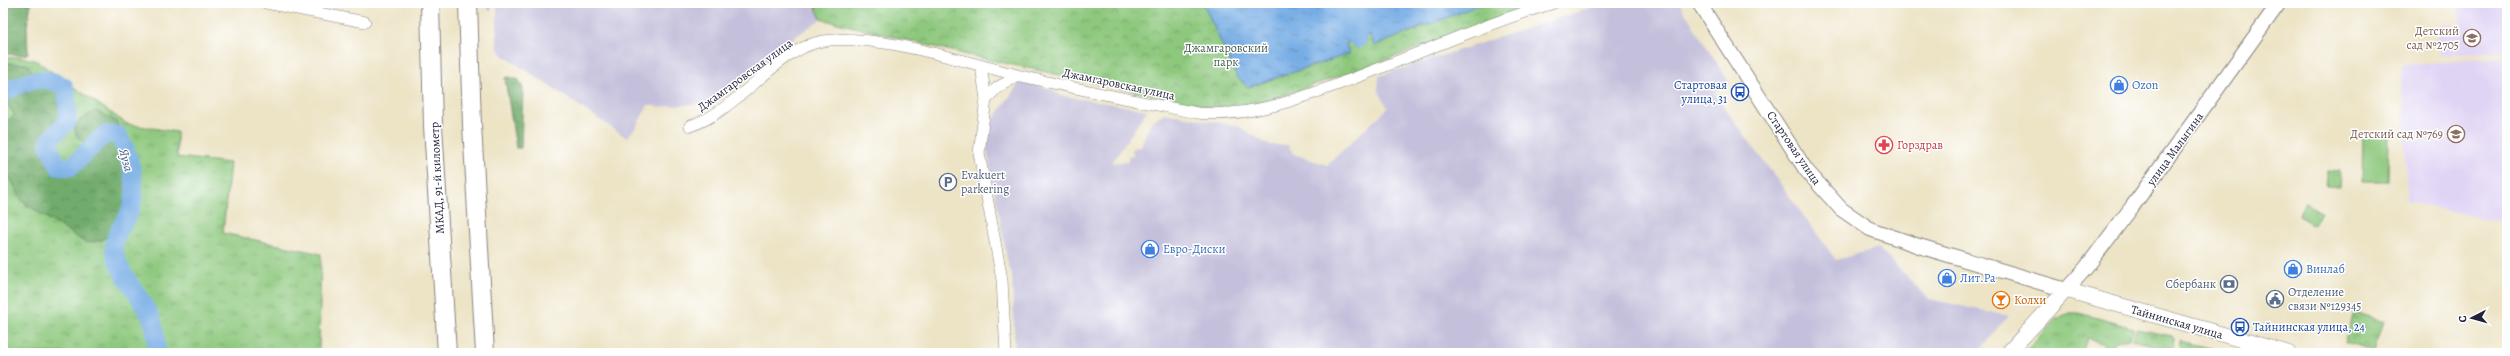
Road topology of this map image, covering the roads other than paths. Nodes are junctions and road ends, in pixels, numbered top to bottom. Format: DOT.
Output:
graph roads {
  1 [pos="266,3"];
  2 [pos="430,3"];
  3 [pos="468,3"];
  4 [pos="1554,3"];
  5 [pos="1699,3"];
  6 [pos="2279,3"];
  7 [pos="365,22"];
  8 [pos="981,66"];
  9 [pos="1018,76"];
  10 [pos="986,99"];
  11 [pos="690,126"];
  12 [pos="2066,290"];
  13 [pos="447,353"];
  14 [pos="485,353"];
  15 [pos="1006,353"];
  16 [pos="2008,353"];
  17 [pos="2288,353"];
  1 -- 7 [label="street"];
  2 -- 13 [label="highway, МКАД, 91-й километр"];
  3 -- 14 [label="highway"];
  4 -- 9 [label="street, Джамгаровская улица"];
  5 -- 12 [label="street, Стартовая улица"];
  6 -- 12 [label="street, улица Малыгина"];
  8 -- 9 [label="street, Джамгаровская улица"];
  8 -- 10 [label="street"];
  8 -- 11 [label="street, Джамгаровская улица"];
  9 -- 10 [label="street"];
  10 -- 15 [label="street"];
  12 -- 16 [label="main road"];
  12 -- 17 [label="main road, Тайнинская улица"];
}
